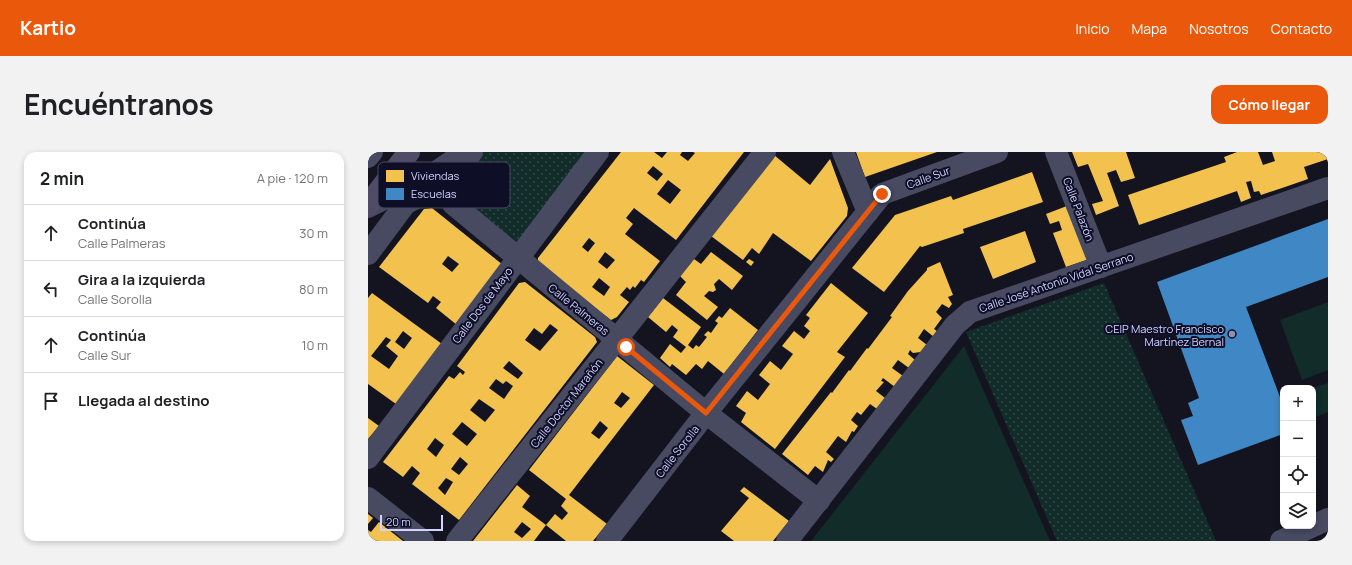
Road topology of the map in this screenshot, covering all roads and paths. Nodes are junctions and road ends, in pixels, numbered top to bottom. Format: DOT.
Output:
graph roads {
  1 [pos="372,152"];
  2 [pos="408,152"];
  3 [pos="466,152"];
  4 [pos="472,152"];
  5 [pos="598,152"];
  6 [pos="765,152"];
  7 [pos="843,152"];
  8 [pos="996,152"];
  9 [pos="1056,152"];
  10 [pos="368,157"];
  11 [pos="401,162"];
  12 [pos="451,162"];
  13 [pos="465,162"];
  14 [pos="1328,188"];
  15 [pos="378,192"];
  16 [pos="378,201"];
  17 [pos="368,206"];
  18 [pos="402,208"];
  19 [pos="458,208"];
  20 [pos="868,212"];
  21 [pos="368,254"];
  22 [pos="517,258"];
  23 [pos="1101,267"];
  24 [pos="616,339"];
  25 [pos="706,413"];
  26 [pos="368,458"];
  27 [pos="368,498"];
  28 [pos="819,501"];
  29 [pos="1328,519"];
  30 [pos="789,540"];
  31 [pos="423,541"];
  32 [pos="457,541"];
  33 [pos="607,541"];
  34 [pos="1281,541"];
  1 -- 10 [label="street"];
  2 -- 11 [label="main road"];
  3 -- 12 [label="street"];
  4 -- 13 [label="street"];
  5 -- 22 [label="street, Calle Dos de Mayo"];
  6 -- 24 [label="street, Calle Doctor Marañón"];
  7 -- 20 [label="street"];
  8 -- 20 [label="street, Calle Sur"];
  9 -- 23 [label="street, Calle Palazón"];
  14 -- 23 [label="street, Calle José Antonio Vidal Serrano"];
  15 -- 17 [label="main road"];
  16 -- 17 [label="street"];
  18 -- 21 [label="street"];
  19 -- 22 [label="street, Calle Palmeras"];
  20 -- 25 [label="street, Calle Sorolla"];
  22 -- 24 [label="street, Calle Palmeras"];
  22 -- 26 [label="street, Calle Dos de Mayo"];
  23 -- 28 [label="street, Calle José Antonio Vidal Serrano"];
  24 -- 25 [label="street, Calle Palmeras"];
  24 -- 32 [label="street, Calle Doctor Marañón"];
  25 -- 28 [label="street, Calle Palmeras"];
  25 -- 33 [label="street, Calle Sorolla"];
  27 -- 31 [label="street"];
  28 -- 30 [label="street, Calle José Antonio Vidal Serrano"];
  29 -- 34 [label="street"];
}
